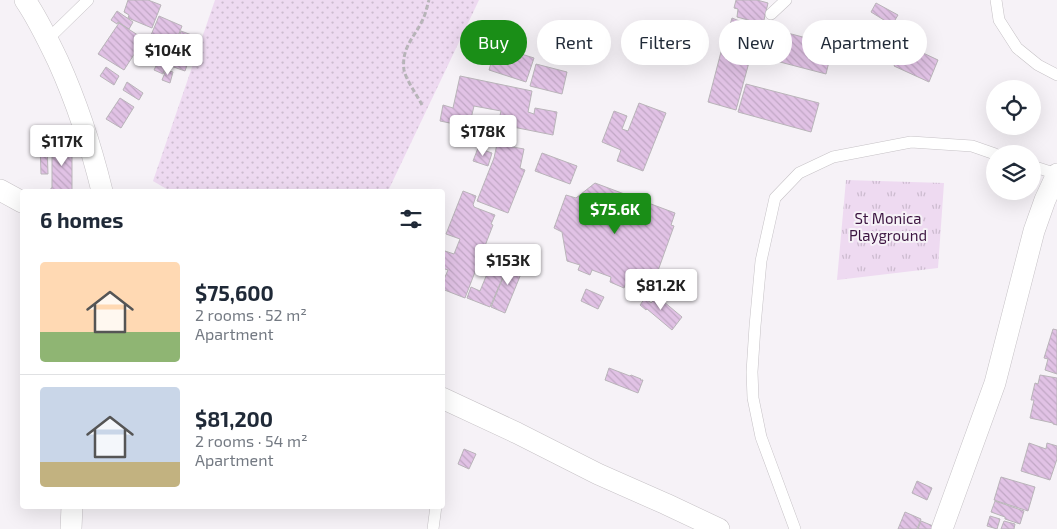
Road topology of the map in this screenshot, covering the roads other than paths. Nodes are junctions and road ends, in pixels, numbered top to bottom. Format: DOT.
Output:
graph roads {
  1 [pos="26,0"];
  2 [pos="88,0"];
  3 [pos="786,0"];
  4 [pos="996,0"];
  5 [pos="771,14"];
  6 [pos="48,39"];
  7 [pos="1057,76"];
  8 [pos="986,151"];
  9 [pos="1041,169"];
  10 [pos="1057,174"];
  11 [pos="101,189"];
  12 [pos="0,190"];
  13 [pos="20,201"];
  14 [pos="445,399"];
  15 [pos="72,509"];
  16 [pos="436,509"];
  17 [pos="71,529"];
  18 [pos="433,529"];
  19 [pos="719,529"];
  20 [pos="795,529"];
  21 [pos="942,529"];
  1 -- 6 [label="street"];
  2 -- 6 [label="lane"];
  3 -- 5 [label="lane"];
  4 -- 7 [label="lane"];
  6 -- 11 [label="street"];
  8 -- 20 [label="lane"];
  9 -- 10 [label="lane"];
  10 -- 21 [label="street"];
  12 -- 13 [label="street"];
  14 -- 19 [label="street"];
  15 -- 17 [label="street"];
  16 -- 18 [label="lane"];
}
